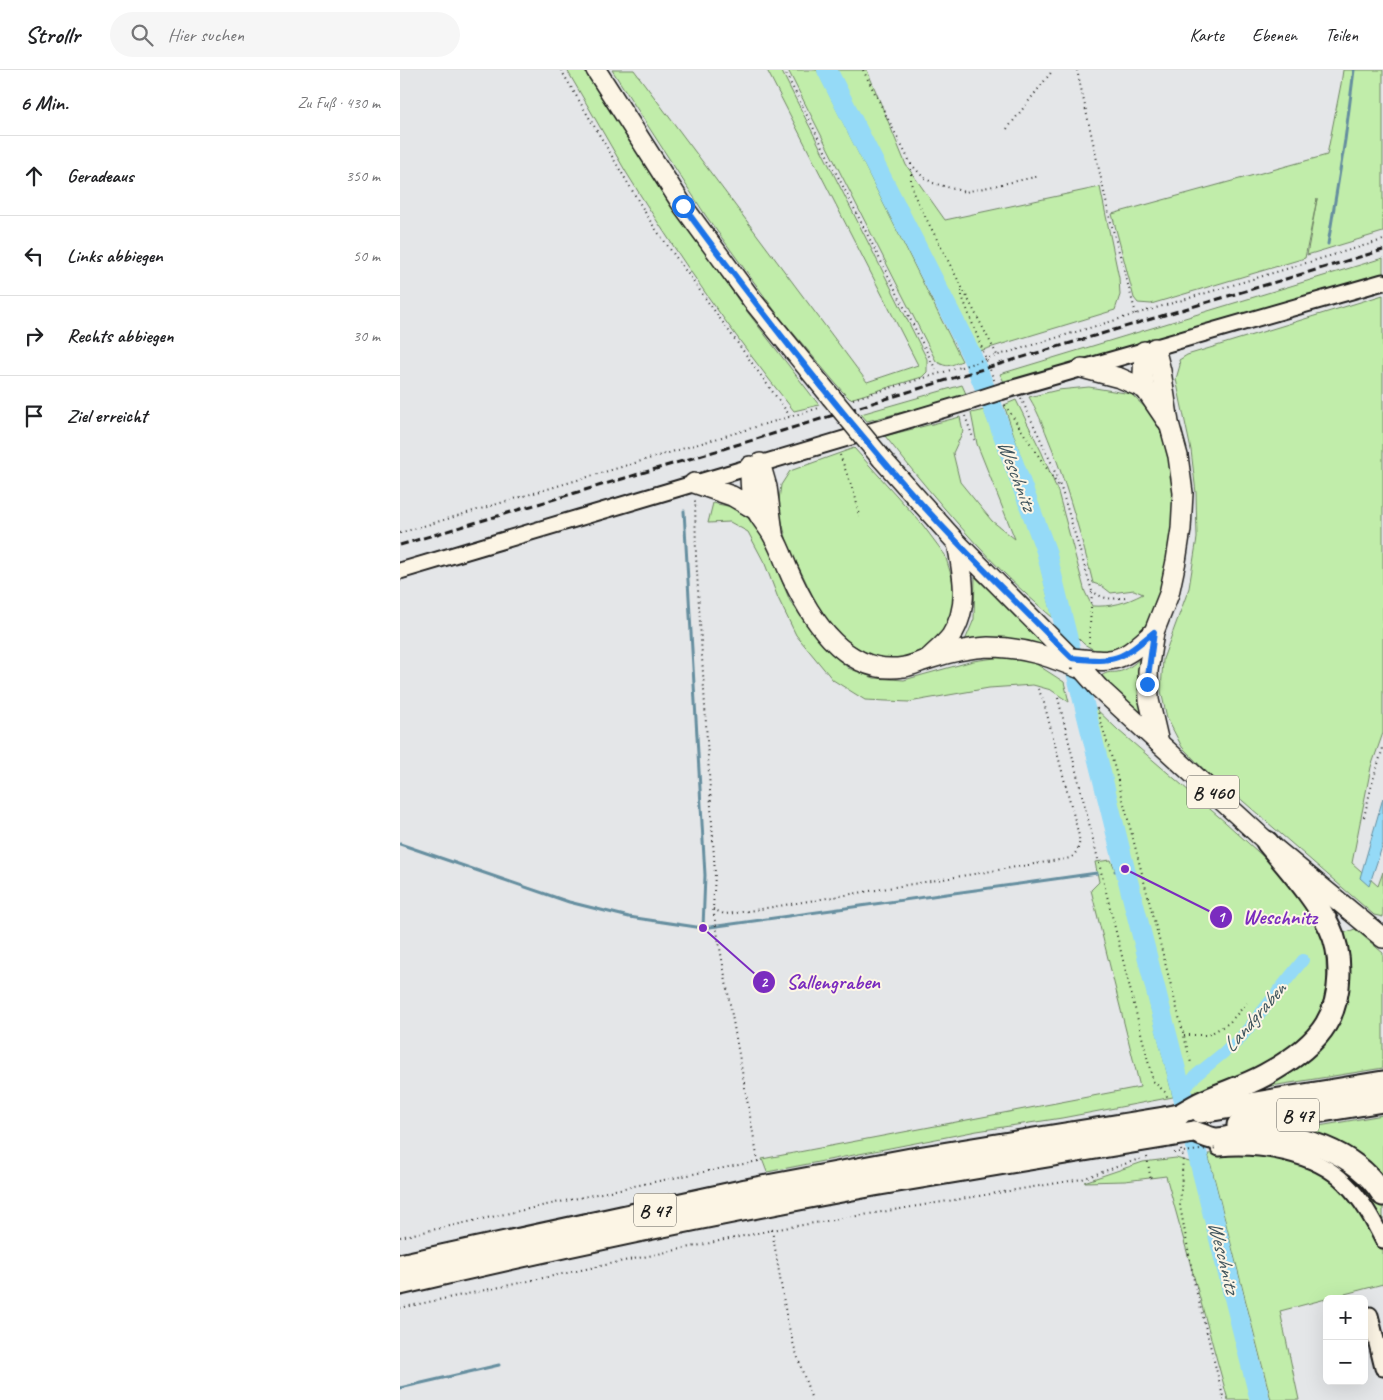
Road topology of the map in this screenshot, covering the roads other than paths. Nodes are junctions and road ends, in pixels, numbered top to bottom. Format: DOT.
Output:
graph roads {
  1 [pos="596,70"];
  2 [pos="1383,282"];
  3 [pos="1149,350"];
  4 [pos="1082,368"];
  5 [pos="1145,389"];
  6 [pos="1169,423"];
  7 [pos="755,465"];
  8 [pos="694,483"];
  9 [pos="756,510"];
  10 [pos="774,537"];
  11 [pos="957,542"];
  12 [pos="400,571"];
  13 [pos="1154,632"];
  14 [pos="929,658"];
  15 [pos="1084,658"];
  16 [pos="1159,743"];
  17 [pos="1267,842"];
  18 [pos="1383,938"];
  19 [pos="1383,1082"];
  20 [pos="1383,1101"];
  21 [pos="1191,1127"];
  22 [pos="1383,1195"];
  23 [pos="1383,1240"];
  24 [pos="400,1265"];
  25 [pos="400,1284"];
  26 [pos="1370,1315"];
  27 [pos="1383,1368"];
  1 -- 11 [label="main road, B 460, bridge"];
  2 -- 3 [label="street"];
  3 -- 4 [label="street"];
  3 -- 5 [label="main road"];
  3 -- 6 [label="main road"];
  4 -- 5 [label="main road"];
  4 -- 7 [label="street, bridge"];
  5 -- 6 [label="main road"];
  6 -- 13 [label="main road"];
  7 -- 8 [label="street"];
  7 -- 9 [label="main road"];
  7 -- 10 [label="main road"];
  8 -- 9 [label="main road"];
  8 -- 12 [label="street"];
  9 -- 10 [label="main road"];
  10 -- 14 [label="main road"];
  11 -- 14 [label="main road"];
  11 -- 15 [label="main road, B 460"];
  13 -- 15 [label="main road"];
  13 -- 16 [label="main road"];
  14 -- 15 [label="main road"];
  15 -- 16 [label="main road, B 460, bridge"];
  16 -- 17 [label="main road, B 460"];
  17 -- 18 [label="main road, B 460"];
  17 -- 21 [label="highway"];
  19 -- 21 [label="highway, B 47"];
  20 -- 21 [label="highway, B 47"];
  21 -- 22 [label="highway"];
  21 -- 23 [label="street"];
  21 -- 24 [label="highway, B 47"];
  21 -- 25 [label="highway, B 47"];
  26 -- 27 [label="street"];
}
